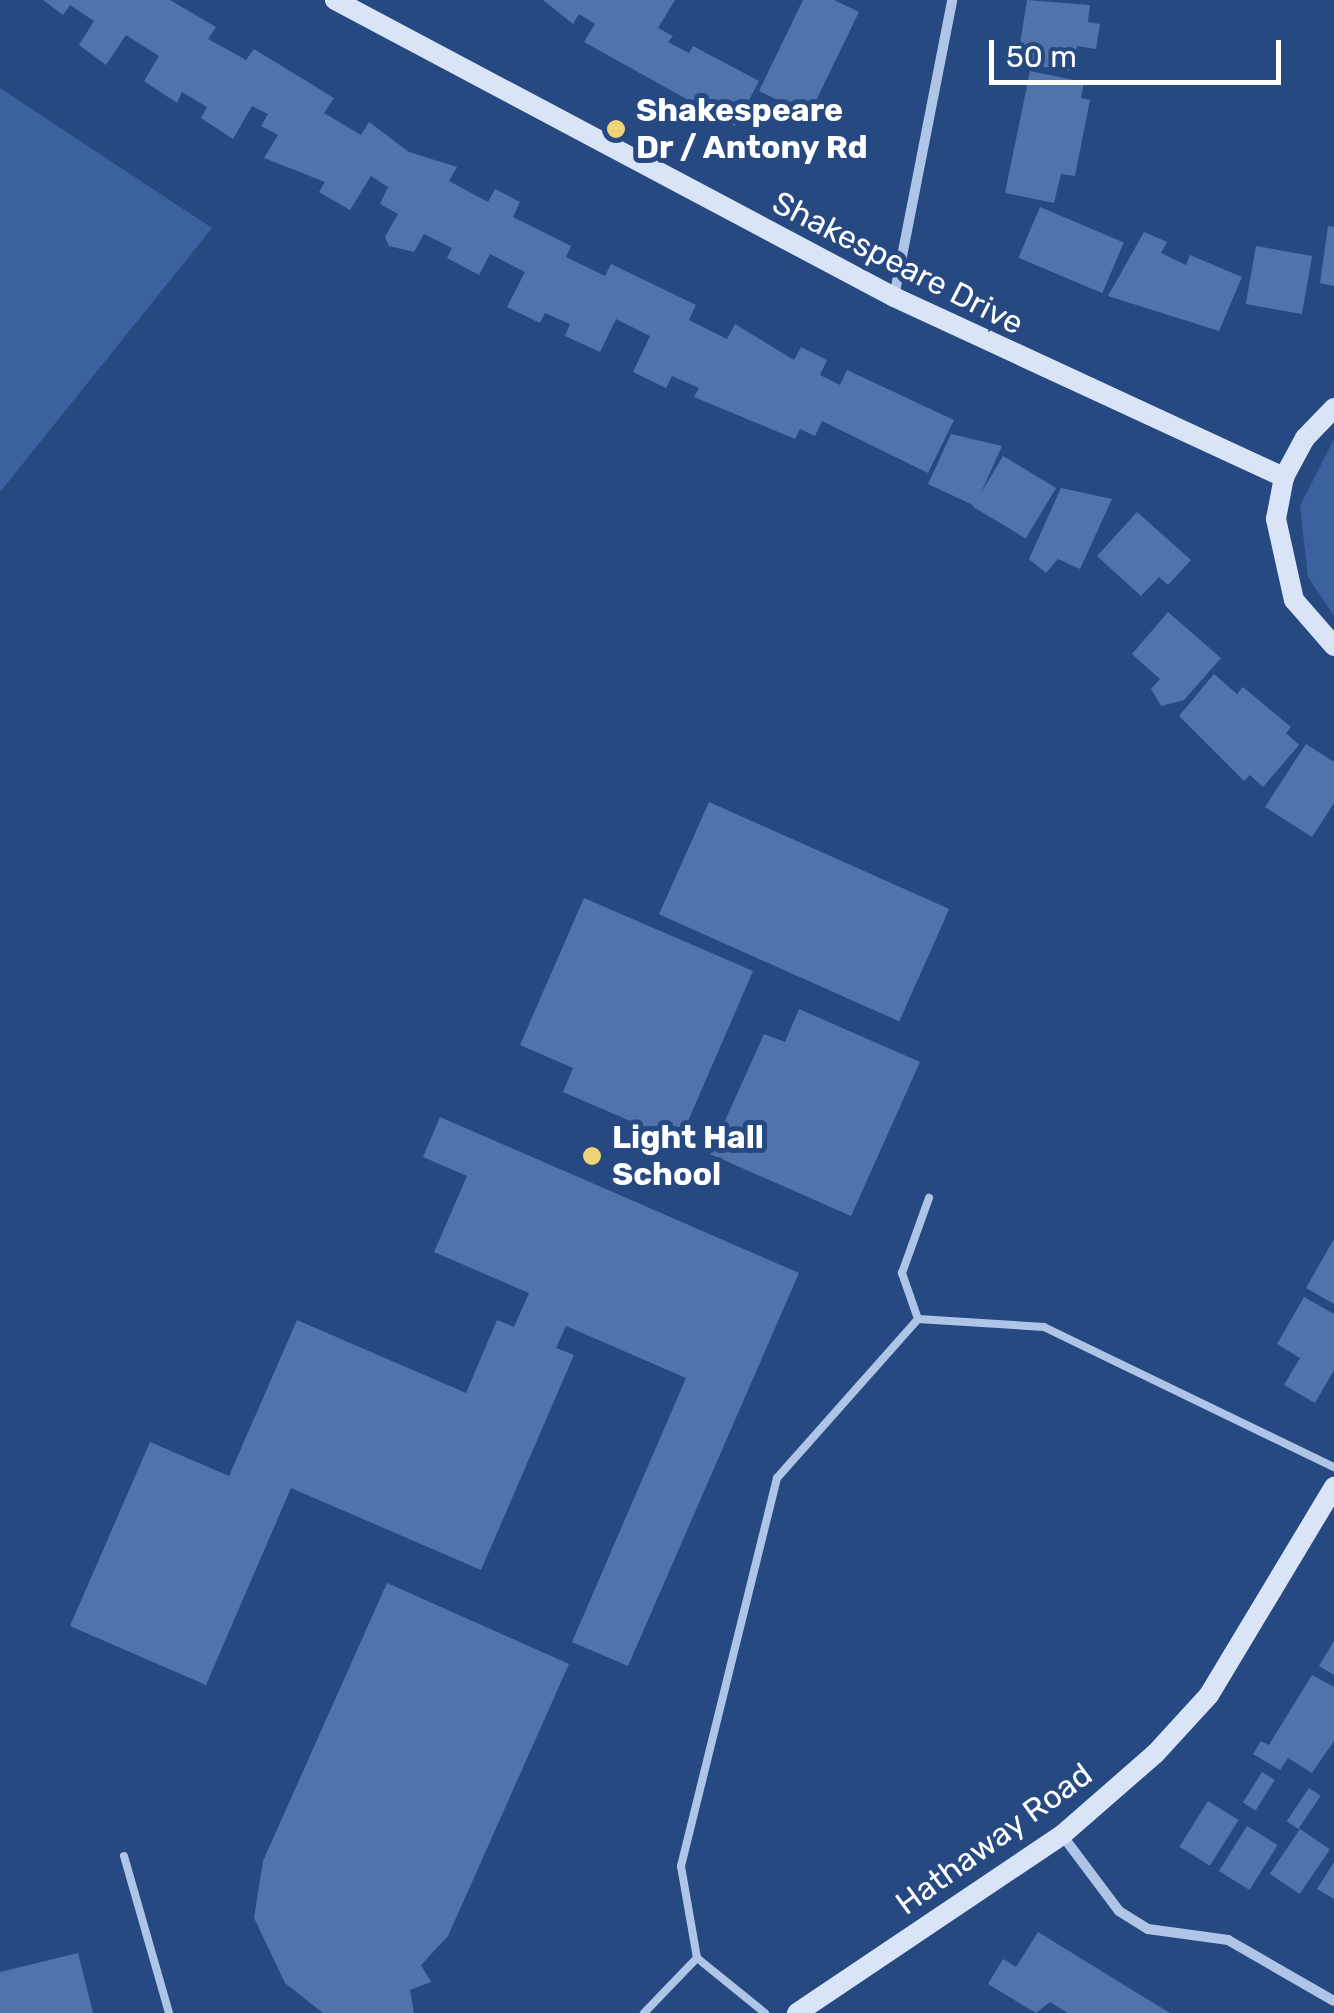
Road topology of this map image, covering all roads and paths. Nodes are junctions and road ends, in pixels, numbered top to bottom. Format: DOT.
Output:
graph roads {
  1 [pos="335,0"];
  2 [pos="952,0"];
  3 [pos="894,298"];
  4 [pos="1334,408"];
  5 [pos="1284,477"];
  6 [pos="1334,646"];
  7 [pos="930,1198"];
  8 [pos="918,1319"];
  9 [pos="1334,1467"];
  10 [pos="1334,1487"];
  11 [pos="1062,1835"];
  12 [pos="124,1856"];
  13 [pos="696,1958"];
  14 [pos="1334,2002"];
  15 [pos="169,2013"];
  16 [pos="644,2013"];
  17 [pos="764,2013"];
  18 [pos="797,2013"];
  1 -- 3 [label="street, Shakespeare Drive"];
  2 -- 3 [label="street"];
  3 -- 5 [label="street, Shakespeare Drive"];
  4 -- 5 [label="street"];
  5 -- 6 [label="street"];
  7 -- 8 [label="lane"];
  8 -- 9 [label="lane"];
  8 -- 13 [label="lane"];
  10 -- 11 [label="street, Hathaway Road"];
  11 -- 14 [label="street"];
  11 -- 18 [label="street, Hathaway Road"];
  12 -- 15 [label="lane"];
  13 -- 16 [label="lane"];
  13 -- 17 [label="lane"];
}
